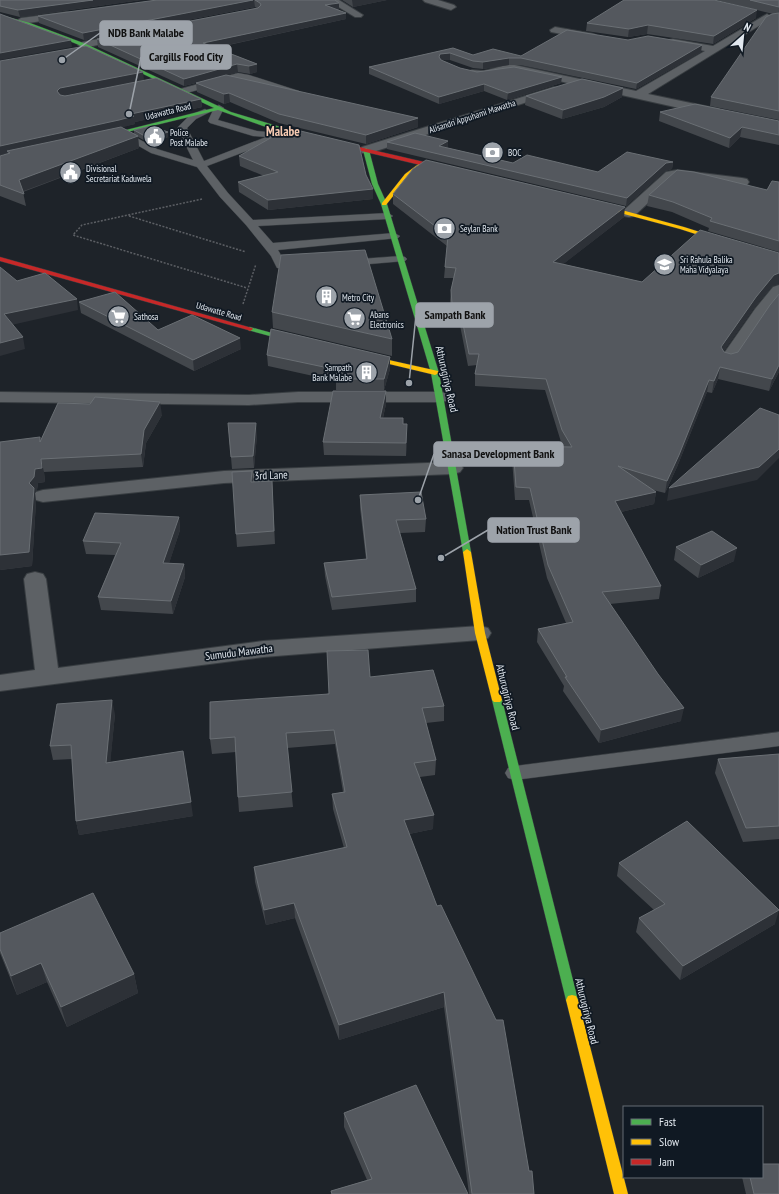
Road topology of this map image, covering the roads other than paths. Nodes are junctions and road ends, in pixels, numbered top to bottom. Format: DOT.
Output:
graph roads {
  1 [pos="332,0"];
  2 [pos="428,0"];
  3 [pos="451,7"];
  4 [pos="80,13"];
  5 [pos="753,13"];
  6 [pos="358,15"];
  7 [pos="0,16"];
  8 [pos="767,17"];
  9 [pos="779,19"];
  10 [pos="21,21"];
  11 [pos="555,30"];
  12 [pos="138,34"];
  13 [pos="606,38"];
  14 [pos="666,41"];
  15 [pos="87,46"];
  16 [pos="713,49"];
  17 [pos="68,52"];
  18 [pos="464,70"];
  19 [pos="161,81"];
  20 [pos="578,83"];
  21 [pos="139,85"];
  22 [pos="183,91"];
  23 [pos="304,95"];
  24 [pos="637,95"];
  25 [pos="219,108"];
  26 [pos="204,112"];
  27 [pos="729,115"];
  28 [pos="289,132"];
  29 [pos="121,133"];
  30 [pos="278,135"];
  31 [pos="320,139"];
  32 [pos="91,140"];
  33 [pos="343,145"];
  34 [pos="366,150"];
  35 [pos="422,164"];
  36 [pos="201,165"];
  37 [pos="458,172"];
  38 [pos="742,182"];
  39 [pos="585,202"];
  40 [pos="384,204"];
  41 [pos="630,213"];
  42 [pos="388,216"];
  43 [pos="250,223"];
  44 [pos="394,236"];
  45 [pos="270,247"];
  46 [pos="0,259"];
  47 [pos="401,259"];
  48 [pos="779,259"];
  49 [pos="334,263"];
  50 [pos="311,265"];
  51 [pos="779,290"];
  52 [pos="305,343"];
  53 [pos="351,354"];
  54 [pos="729,359"];
  55 [pos="435,373"];
  56 [pos="0,397"];
  57 [pos="440,397"];
  58 [pos="453,468"];
  59 [pos="43,496"];
  60 [pos="35,579"];
  61 [pos="480,633"];
  62 [pos="47,676"];
  63 [pos="0,683"];
  64 [pos="779,739"];
  65 [pos="515,773"];
  66 [pos="621,1194"];
  1 -- 6 [label="street"];
  2 -- 3 [label="street"];
  4 -- 10 [label="street"];
  5 -- 8 [label="street"];
  7 -- 10 [label="main road"];
  8 -- 9 [label="street"];
  8 -- 16 [label="street"];
  10 -- 15 [label="main road"];
  11 -- 13 [label="street"];
  12 -- 15 [label="street"];
  14 -- 16 [label="street"];
  15 -- 17 [label="street"];
  15 -- 19 [label="main road"];
  16 -- 24 [label="street"];
  18 -- 20 [label="street"];
  19 -- 21 [label="street"];
  19 -- 22 [label="main road"];
  20 -- 24 [label="street"];
  20 -- 34 [label="street, Alisandri Appuhami Mawatha"];
  22 -- 23 [label="lane"];
  22 -- 25 [label="main road"];
  24 -- 27 [label="street"];
  25 -- 26 [label="main road, Udawatta Road"];
  25 -- 28 [label="main road"];
  25 -- 30 [label="lane"];
  26 -- 29 [label="main road, Udawatta Road"];
  26 -- 36 [label="lane"];
  28 -- 30 [label="lane"];
  28 -- 31 [label="main road"];
  29 -- 32 [label="main road"];
  29 -- 36 [label="lane"];
  30 -- 36 [label="lane"];
  33 -- 34 [label="main road"];
  34 -- 35 [label="main road"];
  34 -- 40 [label="main road, Athurugiriya Road"];
  35 -- 37 [label="main road"];
  35 -- 40 [label="main road"];
  36 -- 43 [label="lane"];
  38 -- 41 [label="street"];
  39 -- 41 [label="main road"];
  40 -- 42 [label="main road, Athurugiriya Road"];
  41 -- 48 [label="main road"];
  42 -- 43 [label="lane"];
  42 -- 44 [label="main road, Athurugiriya Road"];
  43 -- 45 [label="lane"];
  44 -- 45 [label="lane"];
  44 -- 47 [label="main road, Athurugiriya Road"];
  45 -- 50 [label="lane"];
  46 -- 52 [label="main road, Udawatte Road"];
  47 -- 49 [label="lane"];
  47 -- 55 [label="main road, Athurugiriya Road"];
  51 -- 54 [label="street"];
  53 -- 55 [label="main road"];
  55 -- 57 [label="main road, Athurugiriya Road"];
  56 -- 57 [label="street"];
  57 -- 58 [label="main road, Athurugiriya Road"];
  58 -- 59 [label="street, 3rd Lane"];
  58 -- 61 [label="main road, Athurugiriya Road"];
  60 -- 62 [label="street"];
  61 -- 62 [label="street, Sumudu Mawatha"];
  61 -- 65 [label="main road, Athurugiriya Road"];
  62 -- 63 [label="street, Sumudu Mawatha"];
  64 -- 65 [label="lane"];
  65 -- 66 [label="main road, Athurugiriya Road"];
}
